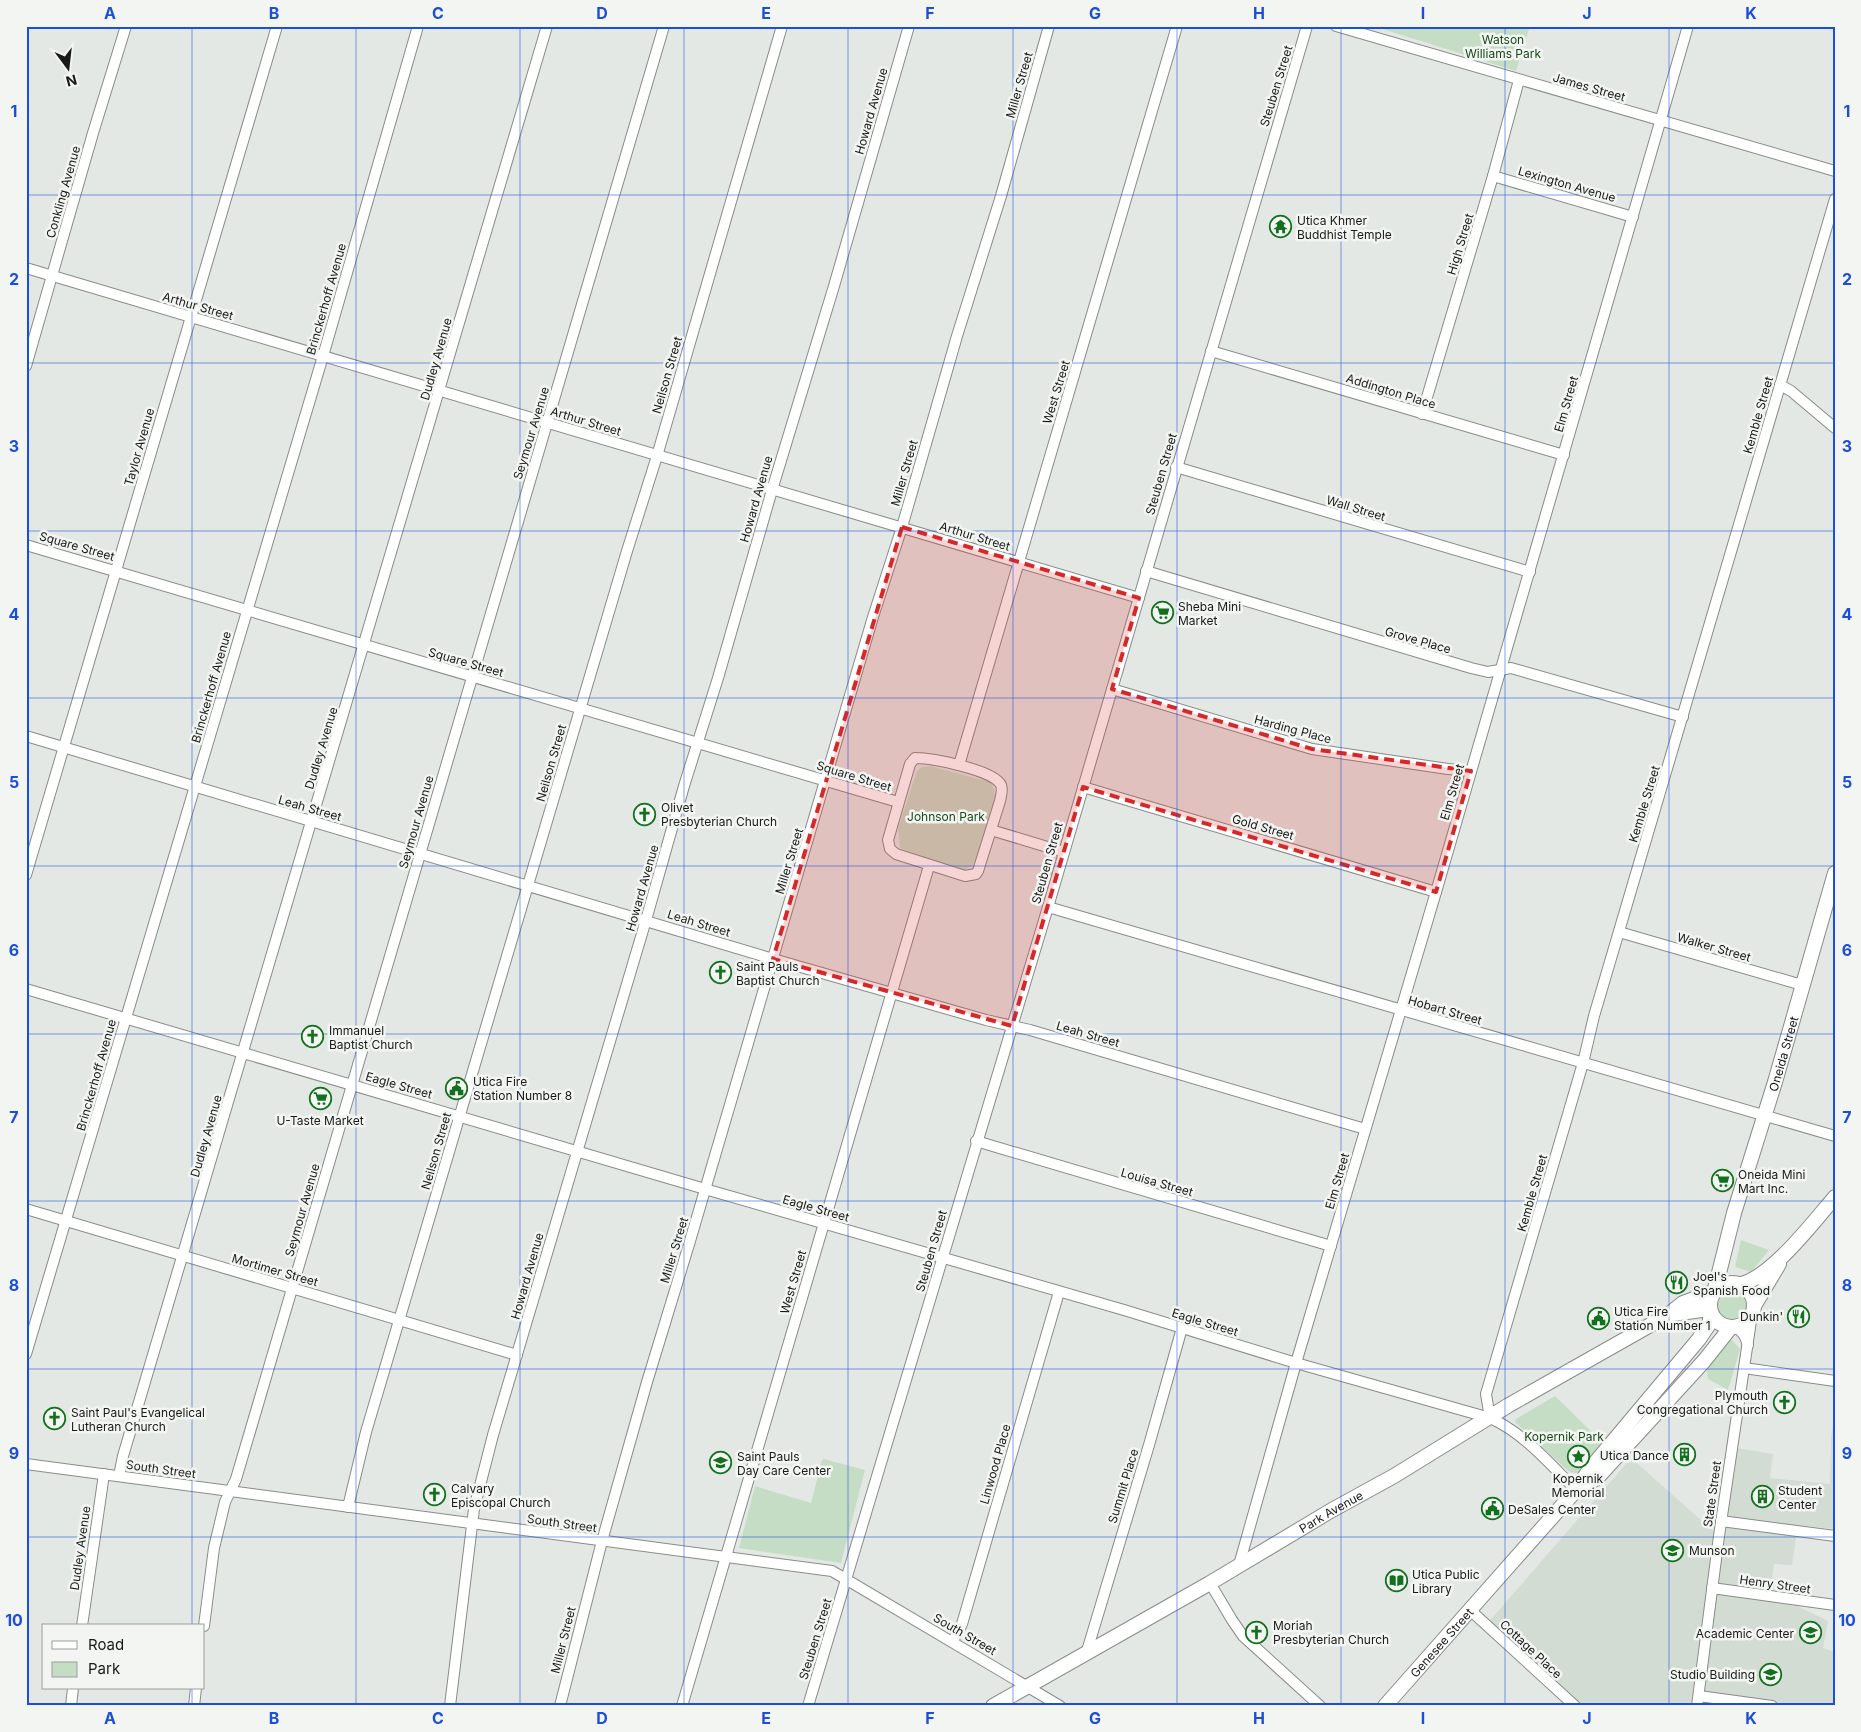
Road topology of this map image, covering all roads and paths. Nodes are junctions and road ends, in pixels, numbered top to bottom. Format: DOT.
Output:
graph roads {
  1 [pos="126,26"];
  2 [pos="277,26"];
  3 [pos="418,26"];
  4 [pos="546,26"];
  5 [pos="664,26"];
  6 [pos="782,26"];
  7 [pos="909,26"];
  8 [pos="1049,26"];
  9 [pos="1178,26"];
  10 [pos="1307,26"];
  11 [pos="1336,26"];
  12 [pos="1688,26"];
  13 [pos="1519,80"];
  14 [pos="1661,121"];
  15 [pos="1835,172"];
  16 [pos="1493,176"];
  17 [pos="1835,199"];
  18 [pos="1633,217"];
  19 [pos="26,268"];
  20 [pos="53,276"];
  21 [pos="190,317"];
  22 [pos="1211,351"];
  23 [pos="323,356"];
  24 [pos="26,366"];
  25 [pos="1780,385"];
  26 [pos="440,390"];
  27 [pos="1422,414"];
  28 [pos="546,423"];
  29 [pos="1835,428"];
  30 [pos="1564,455"];
  31 [pos="657,456"];
  32 [pos="1176,467"];
  33 [pos="772,490"];
  34 [pos="902,527"];
  35 [pos="26,544"];
  36 [pos="1018,562"];
  37 [pos="116,570"];
  38 [pos="1146,571"];
  39 [pos="1530,572"];
  40 [pos="1139,598"];
  41 [pos="246,610"];
  42 [pos="365,645"];
  43 [pos="1501,670"];
  44 [pos="472,677"];
  45 [pos="1112,689"];
  46 [pos="580,709"];
  47 [pos="1684,717"];
  48 [pos="26,736"];
  49 [pos="697,743"];
  50 [pos="64,747"];
  51 [pos="959,765"];
  52 [pos="1471,771"];
  53 [pos="826,781"];
  54 [pos="194,787"];
  55 [pos="1082,787"];
  56 [pos="898,802"];
  57 [pos="312,822"];
  58 [pos="991,830"];
  59 [pos="1064,852"];
  60 [pos="420,853"];
  61 [pos="929,866"];
  62 [pos="1835,873"];
  63 [pos="26,875"];
  64 [pos="528,885"];
  65 [pos="1436,892"];
  66 [pos="1048,907"];
  67 [pos="646,920"];
  68 [pos="1619,932"];
  69 [pos="773,959"];
  70 [pos="1802,985"];
  71 [pos="26,989"];
  72 [pos="891,993"];
  73 [pos="1401,1010"];
  74 [pos="126,1018"];
  75 [pos="1012,1026"];
  76 [pos="243,1053"];
  77 [pos="1582,1063"];
  78 [pos="352,1085"];
  79 [pos="1764,1115"];
  80 [pos="460,1116"];
  81 [pos="1365,1128"];
  82 [pos="1835,1136"];
  83 [pos="976,1141"];
  84 [pos="576,1151"];
  85 [pos="705,1189"];
  86 [pos="1833,1203"];
  87 [pos="26,1209"];
  88 [pos="66,1221"];
  89 [pos="823,1224"];
  90 [pos="1728,1234"];
  91 [pos="1331,1246"];
  92 [pos="1784,1255"];
  93 [pos="184,1256"];
  94 [pos="942,1258"];
  95 [pos="1740,1284"];
  96 [pos="292,1287"];
  97 [pos="1714,1290"];
  98 [pos="1059,1292"];
  99 [pos="1753,1310"];
  100 [pos="1710,1312"];
  101 [pos="1668,1315"];
  102 [pos="400,1319"];
  103 [pos="1733,1327"];
  104 [pos="1182,1328"];
  105 [pos="1748,1346"];
  106 [pos="26,1354"];
  107 [pos="517,1355"];
  108 [pos="1296,1363"];
  109 [pos="1744,1368"];
  110 [pos="1835,1381"];
  111 [pos="1490,1418"];
  112 [pos="26,1464"];
  113 [pos="104,1474"];
  114 [pos="119,1476"];
  115 [pos="1576,1490"];
  116 [pos="230,1492"];
  117 [pos="348,1507"];
  118 [pos="1721,1520"];
  119 [pos="472,1523"];
  120 [pos="1835,1536"];
  121 [pos="602,1541"];
  122 [pos="726,1558"];
  123 [pos="1239,1565"];
  124 [pos="846,1578"];
  125 [pos="1210,1582"];
  126 [pos="1712,1588"];
  127 [pos="1835,1605"];
  128 [pos="1470,1610"];
  129 [pos="82,1624"];
  130 [pos="204,1624"];
  131 [pos="953,1641"];
  132 [pos="1087,1651"];
  133 [pos="1028,1686"];
  134 [pos="73,1690"];
  135 [pos="196,1690"];
  136 [pos="1698,1701"];
  137 [pos="71,1706"];
  138 [pos="194,1706"];
  139 [pos="450,1706"];
  140 [pos="560,1706"];
  141 [pos="682,1706"];
  142 [pos="808,1706"];
  143 [pos="993,1706"];
  144 [pos="1060,1706"];
  145 [pos="1320,1706"];
  146 [pos="1385,1706"];
  147 [pos="1575,1706"];
  148 [pos="1772,1706"];
  1 -- 20 [label="street, Conkling Avenue"];
  2 -- 21 [label="street, Taylor Avenue"];
  3 -- 23 [label="street, Brinckerhoff Avenue"];
  4 -- 26 [label="street, Dudley Avenue"];
  5 -- 28 [label="street, Seymour Avenue"];
  6 -- 31 [label="street, Neilson Street"];
  7 -- 33 [label="street, Howard Avenue"];
  8 -- 34 [label="street, Miller Street"];
  9 -- 36 [label="street, West Street"];
  10 -- 22 [label="street, Steuben Street"];
  11 -- 13 [label="street, James Street"];
  12 -- 14 [label="street, Elm Street"];
  13 -- 14 [label="street, James Street"];
  13 -- 16 [label="street, High Street"];
  14 -- 15 [label="street, James Street"];
  14 -- 18 [label="street, Elm Street"];
  16 -- 18 [label="street, Lexington Avenue"];
  16 -- 27 [label="street, High Street"];
  17 -- 25 [label="street, Kemble Street"];
  18 -- 30 [label="street, Elm Street"];
  19 -- 20 [label="street, Arthur Street"];
  20 -- 21 [label="street, Arthur Street"];
  20 -- 24 [label="street, Conkling Avenue"];
  21 -- 23 [label="street, Arthur Street"];
  21 -- 37 [label="street, Taylor Avenue"];
  22 -- 27 [label="street, Addington Place"];
  22 -- 32 [label="street, Steuben Street"];
  23 -- 26 [label="street, Arthur Street"];
  23 -- 41 [label="street, Brinckerhoff Avenue"];
  25 -- 29 [label="street"];
  25 -- 47 [label="street, Kemble Street"];
  26 -- 28 [label="street, Arthur Street"];
  26 -- 42 [label="street, Dudley Avenue"];
  27 -- 30 [label="street, Addington Place"];
  28 -- 31 [label="street, Arthur Street"];
  28 -- 44 [label="street, Seymour Avenue"];
  30 -- 39 [label="street, Elm Street"];
  31 -- 33 [label="street, Arthur Street"];
  31 -- 46 [label="street, Neilson Street"];
  32 -- 38 [label="street, Steuben Street"];
  32 -- 39 [label="street, Wall Street"];
  33 -- 34 [label="street, Arthur Street"];
  33 -- 49 [label="street, Howard Avenue"];
  34 -- 36 [label="street, Arthur Street"];
  34 -- 53 [label="street, Miller Street"];
  35 -- 37 [label="street, Square Street"];
  36 -- 40 [label="street, Arthur Street"];
  36 -- 51 [label="street, West Street"];
  37 -- 41 [label="street, Square Street"];
  37 -- 50 [label="street, Taylor Avenue"];
  38 -- 40 [label="street, Steuben Street"];
  38 -- 43 [label="street, Grove Place"];
  39 -- 43 [label="street, Elm Street"];
  40 -- 45 [label="street, Steuben Street"];
  41 -- 42 [label="street, Square Street"];
  41 -- 54 [label="street, Brinckerhoff Avenue"];
  42 -- 44 [label="street, Square Street"];
  42 -- 57 [label="street, Dudley Avenue"];
  43 -- 47 [label="street, Grove Place"];
  43 -- 52 [label="street, Elm Street"];
  44 -- 46 [label="street, Square Street"];
  44 -- 60 [label="street, Seymour Avenue"];
  45 -- 52 [label="street, Harding Place"];
  45 -- 55 [label="street, Steuben Street"];
  46 -- 49 [label="street, Square Street"];
  46 -- 64 [label="street, Neilson Street"];
  47 -- 68 [label="street, Kemble Street"];
  48 -- 50 [label="street, Leah Street"];
  49 -- 53 [label="street, Square Street"];
  49 -- 67 [label="street, Howard Avenue"];
  50 -- 54 [label="street, Leah Street"];
  50 -- 63 [label="street, Taylor Avenue"];
  51 -- 56 [label="street"];
  51 -- 58 [label="street"];
  52 -- 65 [label="street, Elm Street"];
  53 -- 56 [label="street, Square Street"];
  53 -- 69 [label="street, Miller Street"];
  54 -- 57 [label="street, Leah Street"];
  54 -- 74 [label="street, Brinckerhoff Avenue"];
  55 -- 59 [label="street, Steuben Street"];
  55 -- 65 [label="street, Gold Street"];
  56 -- 61 [label="street"];
  57 -- 60 [label="street, Leah Street"];
  57 -- 76 [label="street, Dudley Avenue"];
  58 -- 59 [label="street"];
  58 -- 61 [label="street"];
  59 -- 66 [label="street, Steuben Street"];
  60 -- 64 [label="street, Leah Street"];
  60 -- 78 [label="street, Seymour Avenue"];
  61 -- 72 [label="street, West Street"];
  62 -- 70 [label="street, Oneida Street"];
  64 -- 67 [label="street, Leah Street"];
  64 -- 80 [label="street, Neilson Street"];
  65 -- 73 [label="street, Elm Street"];
  66 -- 73 [label="street, Hobart Street"];
  66 -- 75 [label="street, Steuben Street"];
  67 -- 69 [label="street, Leah Street"];
  67 -- 84 [label="street, Howard Avenue"];
  68 -- 70 [label="street, Walker Street"];
  68 -- 77 [label="street, Kemble Street"];
  69 -- 72 [label="street, Leah Street"];
  69 -- 85 [label="street, Miller Street"];
  70 -- 79 [label="street, Oneida Street"];
  71 -- 74 [label="street, Eagle Street"];
  72 -- 75 [label="street, Leah Street"];
  72 -- 89 [label="street, West Street"];
  73 -- 77 [label="street, Hobart Street"];
  73 -- 81 [label="street, Elm Street"];
  74 -- 76 [label="street, Eagle Street"];
  74 -- 88 [label="street, Brinckerhoff Avenue"];
  75 -- 81 [label="street, Leah Street"];
  75 -- 83 [label="street, Steuben Street"];
  76 -- 78 [label="street, Eagle Street"];
  76 -- 93 [label="street, Dudley Avenue"];
  77 -- 79 [label="street, Hobart Street"];
  77 -- 111 [label="street, Kemble Street"];
  78 -- 80 [label="street, Eagle Street"];
  78 -- 96 [label="street, Seymour Avenue"];
  79 -- 82 [label="street, Hobart Street"];
  79 -- 90 [label="street, Oneida Street"];
  80 -- 84 [label="street, Eagle Street"];
  80 -- 102 [label="street, Neilson Street"];
  81 -- 91 [label="street, Elm Street"];
  83 -- 91 [label="street, Louisa Street"];
  83 -- 94 [label="street, Steuben Street"];
  84 -- 85 [label="street, Eagle Street"];
  84 -- 107 [label="street, Howard Avenue"];
  85 -- 89 [label="street, Eagle Street"];
  85 -- 121 [label="street, Miller Street"];
  86 -- 92 [label="street"];
  87 -- 88 [label="street, Mortimer Street"];
  88 -- 93 [label="street, Mortimer Street"];
  88 -- 106 [label="street, Brinckerhoff Avenue"];
  89 -- 94 [label="street, Eagle Street"];
  89 -- 122 [label="street, West Street"];
  90 -- 95 [label="street, Oneida Street"];
  90 -- 97 [label="street, Oneida Street"];
  91 -- 108 [label="street, Elm Street"];
  92 -- 95 [label="street"];
  92 -- 99 [label="street"];
  93 -- 96 [label="street, Mortimer Street"];
  93 -- 114 [label="street, Dudley Avenue"];
  94 -- 98 [label="street, Eagle Street"];
  94 -- 124 [label="street, Steuben Street"];
  95 -- 97 [label="street"];
  95 -- 99 [label="street"];
  96 -- 102 [label="street, Mortimer Street"];
  96 -- 116 [label="street, Seymour Avenue"];
  97 -- 100 [label="street"];
  97 -- 101 [label="street, Park Avenue"];
  98 -- 104 [label="street, Eagle Street"];
  98 -- 131 [label="street, Linwood Place"];
  99 -- 103 [label="street"];
  99 -- 105 [label="street, State Street"];
  100 -- 101 [label="street, Park Avenue"];
  100 -- 103 [label="street"];
  100 -- 115 [label="street, Genesee Street"];
  101 -- 111 [label="street, Park Avenue"];
  102 -- 107 [label="street, Mortimer Street"];
  102 -- 117 [label="street, Neilson Street"];
  103 -- 105 [label="street"];
  103 -- 115 [label="street, Genesee Street"];
  104 -- 108 [label="street, Eagle Street"];
  104 -- 132 [label="street, Summit Place"];
  105 -- 109 [label="street, State Street"];
  107 -- 119 [label="street, Howard Avenue"];
  108 -- 111 [label="street, Eagle Street"];
  108 -- 123 [label="street, Elm Street"];
  109 -- 110 [label="street"];
  109 -- 118 [label="street, State Street"];
  111 -- 115 [label="street, Eagle Street"];
  111 -- 123 [label="street, Park Avenue"];
  112 -- 113 [label="street, South Street"];
  113 -- 114 [label="street, South Street"];
  113 -- 129 [label="street, Dudley Avenue"];
  114 -- 116 [label="street, South Street"];
  115 -- 128 [label="street, Genesee Street"];
  116 -- 117 [label="street, South Street"];
  116 -- 130 [label="street, Seymour Avenue"];
  117 -- 119 [label="street, South Street"];
  118 -- 120 [label="street"];
  118 -- 126 [label="street, State Street"];
  119 -- 121 [label="street, South Street"];
  119 -- 139 [label="street, Howard Avenue"];
  121 -- 122 [label="street, South Street"];
  121 -- 140 [label="street, Miller Street"];
  122 -- 124 [label="street, South Street"];
  122 -- 141 [label="street, West Street"];
  123 -- 125 [label="street, Park Avenue"];
  124 -- 131 [label="street, South Street"];
  124 -- 142 [label="street, Steuben Street"];
  125 -- 132 [label="street, Park Avenue"];
  125 -- 145 [label="street"];
  126 -- 127 [label="street, Henry Street"];
  126 -- 136 [label="street, State Street"];
  128 -- 146 [label="street, Genesee Street"];
  128 -- 147 [label="street, Cottage Place"];
  131 -- 133 [label="street, South Street"];
  132 -- 133 [label="street, Park Avenue"];
  133 -- 143 [label="street, Park Avenue"];
  133 -- 144 [label="street, South Street"];
  134 -- 137 [label="street"];
  135 -- 138 [label="street"];
  136 -- 148 [label="street"];
}
